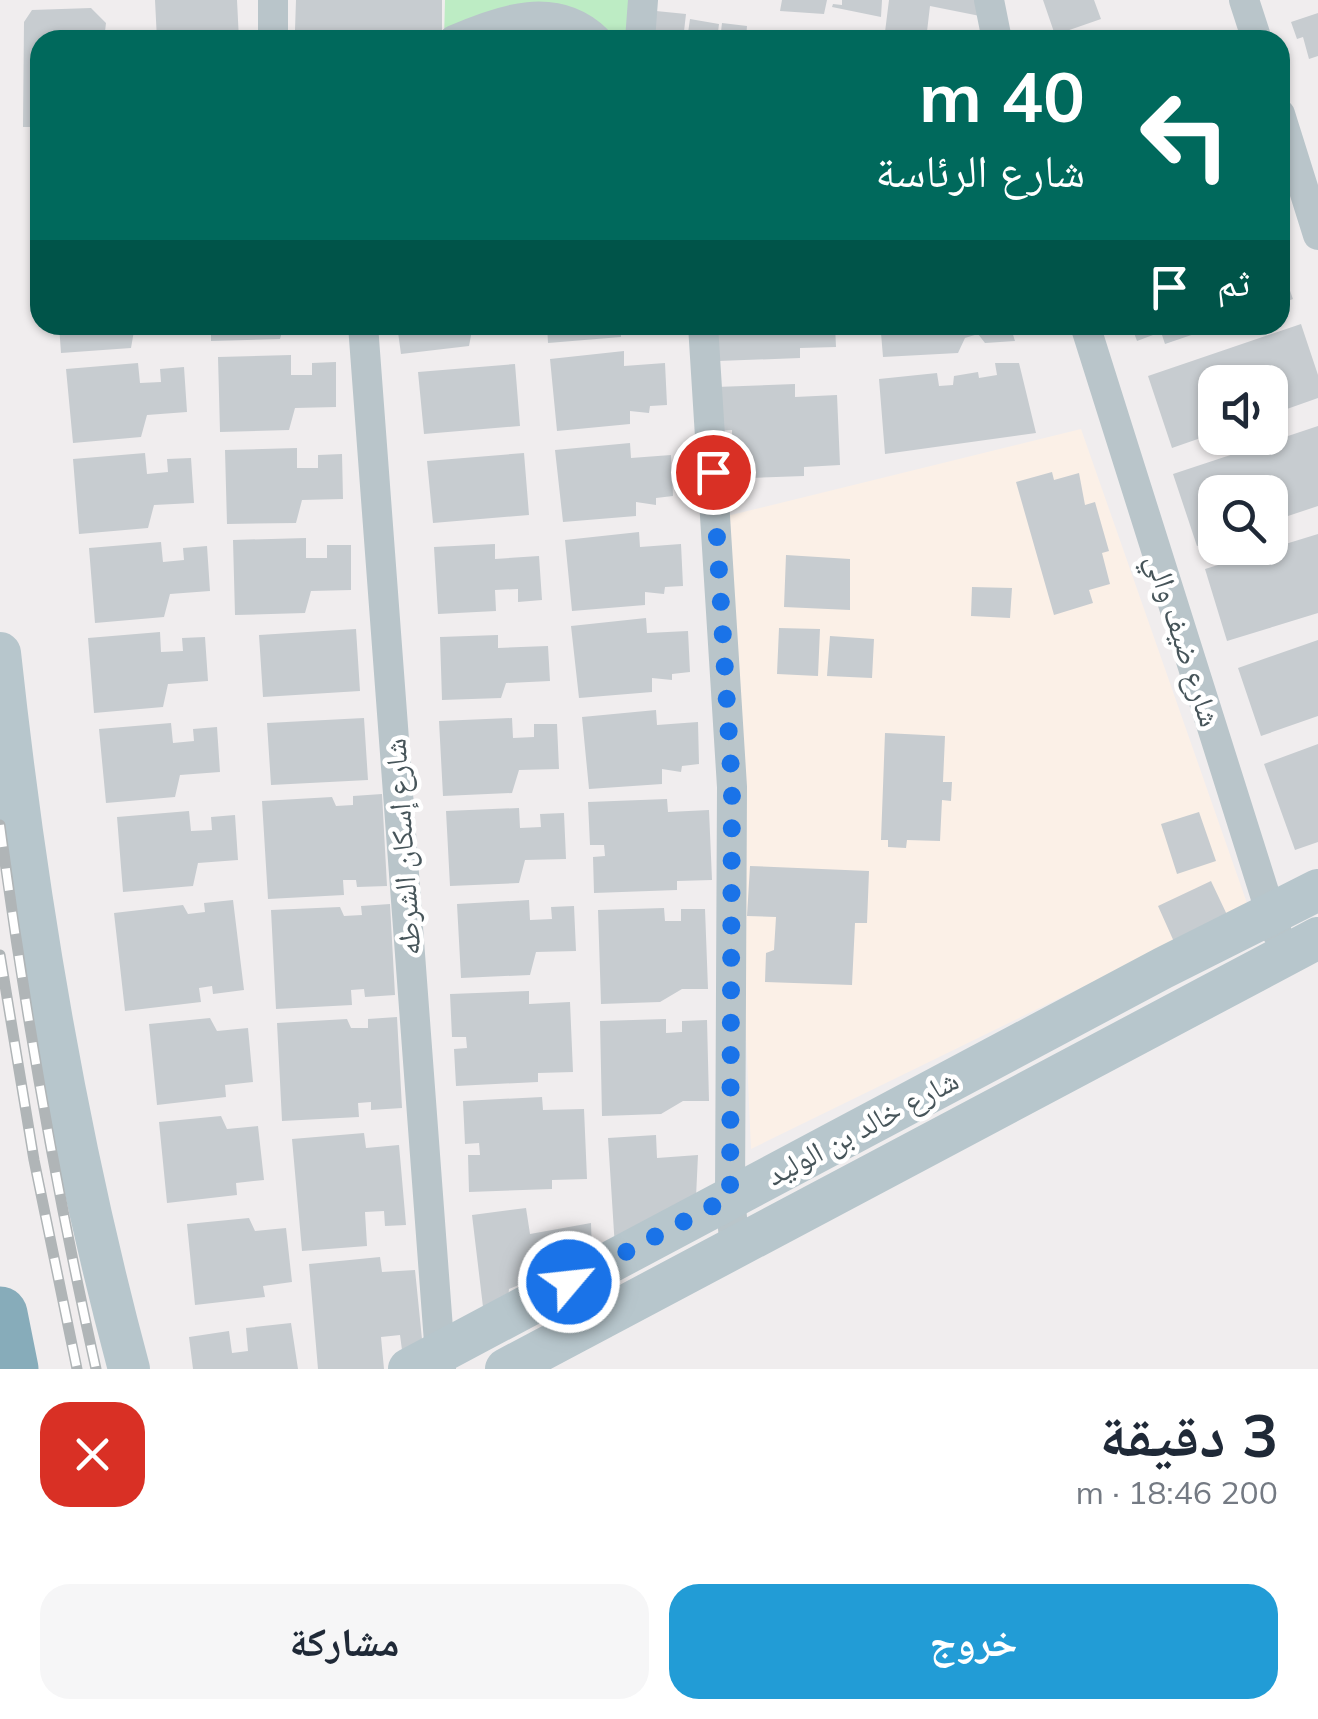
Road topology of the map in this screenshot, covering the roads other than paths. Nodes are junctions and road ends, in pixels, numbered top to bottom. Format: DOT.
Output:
graph roads {
  1 [pos="273,0"];
  2 [pos="643,0"];
  3 [pos="988,0"];
  4 [pos="1244,0"];
  5 [pos="274,30"];
  6 [pos="477,30"];
  7 [pos="588,30"];
  8 [pos="641,30"];
  9 [pos="995,30"];
  10 [pos="1254,30"];
  11 [pos="1290,146"];
  12 [pos="1318,235"];
  13 [pos="364,335"];
  14 [pos="705,335"];
  15 [pos="1088,335"];
  16 [pos="0,653"];
  17 [pos="1318,890"];
  18 [pos="1271,913"];
  19 [pos="1301,946"];
  20 [pos="1164,968"];
  21 [pos="1182,1008"];
  22 [pos="730,1197"];
  23 [pos="735,1249"];
  24 [pos="0,1314"];
  25 [pos="430,1363"];
  26 [pos="12,1369"];
  27 [pos="129,1369"];
  28 [pos="506,1369"];
  1 -- 5 [label="street"];
  2 -- 8 [label="street"];
  3 -- 9 [label="street"];
  4 -- 10 [label="street"];
  6 -- 7 [label="street"];
  11 -- 12 [label="street"];
  13 -- 25 [label="street, شارع إسكان الشرطه"];
  14 -- 22 [label="street"];
  15 -- 18 [label="street, شارع ضيف والي"];
  16 -- 27 [label="street"];
  17 -- 18 [label="street, شارع خالد بن الوليد"];
  18 -- 19 [label="street, شارع ضيف والي"];
  18 -- 20 [label="street, شارع خالد بن الوليد"];
  19 -- 21 [label="street, شارع خالد بن الوليد"];
  20 -- 21 [label="street"];
  20 -- 22 [label="street, شارع خالد بن الوليد"];
  21 -- 23 [label="street, شارع خالد بن الوليد"];
  22 -- 23 [label="street"];
  22 -- 25 [label="street, شارع خالد بن الوليد"];
  23 -- 28 [label="street, شارع خالد بن الوليد"];
  24 -- 26 [label="highway"];
}
